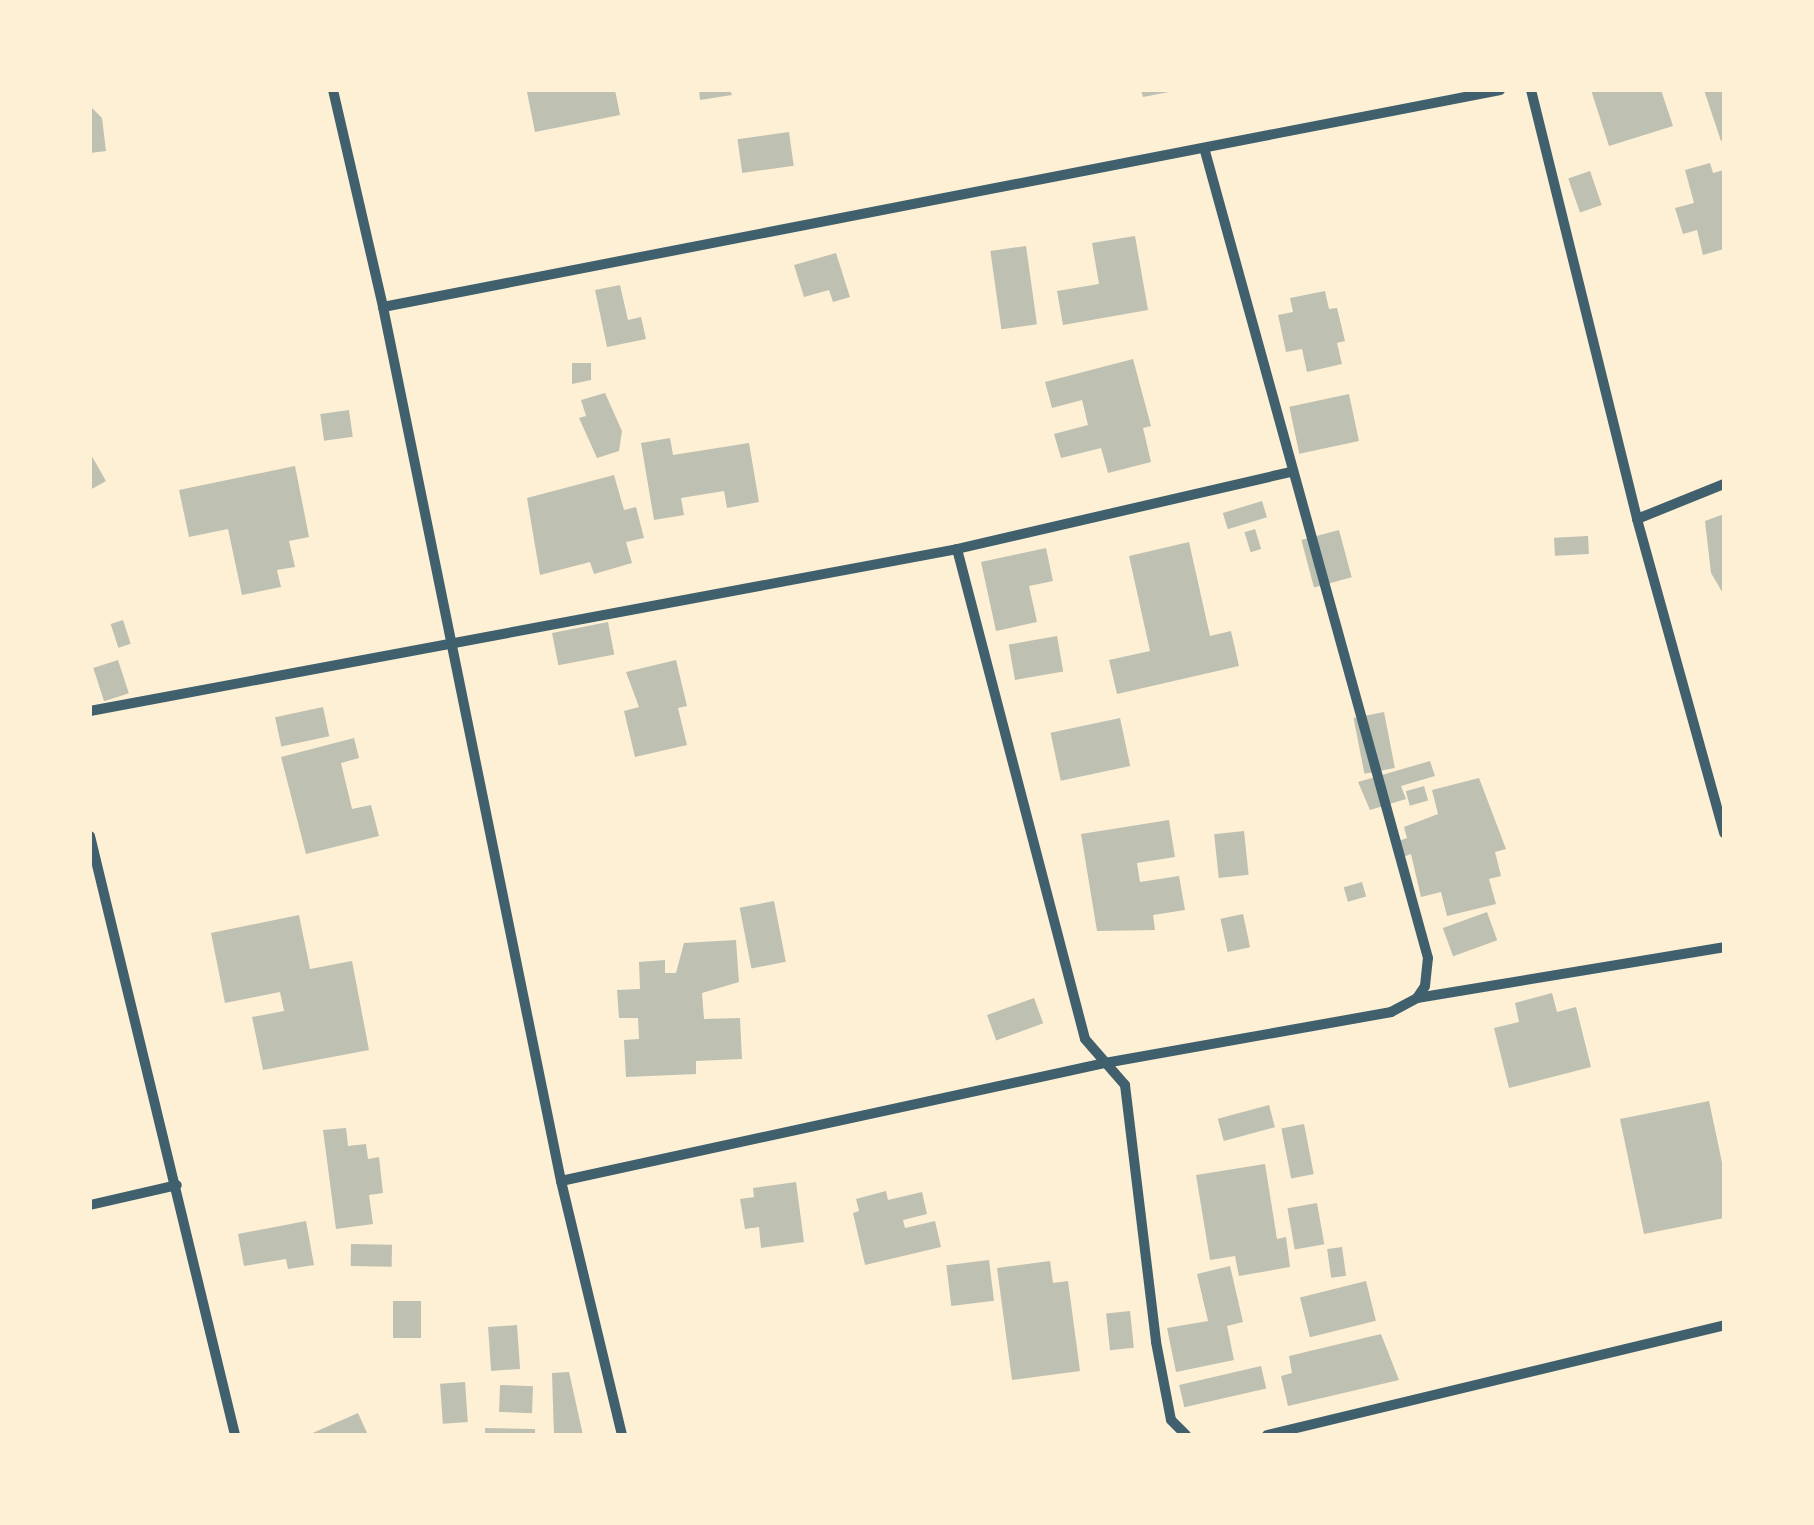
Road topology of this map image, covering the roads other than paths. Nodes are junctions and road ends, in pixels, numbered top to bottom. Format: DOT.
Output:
graph roads {
  1 [pos="333,90"];
  2 [pos="1500,90"];
  3 [pos="1531,90"];
  4 [pos="1205,151"];
  5 [pos="383,306"];
  6 [pos="1291,472"];
  7 [pos="1724,484"];
  8 [pos="1636,518"];
  9 [pos="957,548"];
  10 [pos="450,639"];
  11 [pos="90,712"];
  12 [pos="1724,833"];
  13 [pos="90,836"];
  14 [pos="1724,947"];
  15 [pos="1417,998"];
  16 [pos="1106,1062"];
  17 [pos="561,1181"];
  18 [pos="177,1185"];
  19 [pos="90,1206"];
  20 [pos="1724,1325"];
  21 [pos="235,1435"];
  22 [pos="622,1435"];
  23 [pos="1186,1435"];
  24 [pos="1267,1435"];
  1 -- 5 [label="street"];
  2 -- 4 [label="street"];
  3 -- 8 [label="street"];
  4 -- 5 [label="street"];
  4 -- 6 [label="street"];
  5 -- 10 [label="street"];
  6 -- 9 [label="street"];
  6 -- 15 [label="street"];
  7 -- 8 [label="street"];
  8 -- 12 [label="street"];
  9 -- 10 [label="street"];
  9 -- 16 [label="street"];
  10 -- 11 [label="street"];
  10 -- 17 [label="street"];
  13 -- 18 [label="street"];
  14 -- 15 [label="street"];
  15 -- 16 [label="street"];
  16 -- 17 [label="street"];
  16 -- 23 [label="street"];
  17 -- 22 [label="street"];
  18 -- 19 [label="street"];
  18 -- 21 [label="street"];
  20 -- 24 [label="street"];
}
